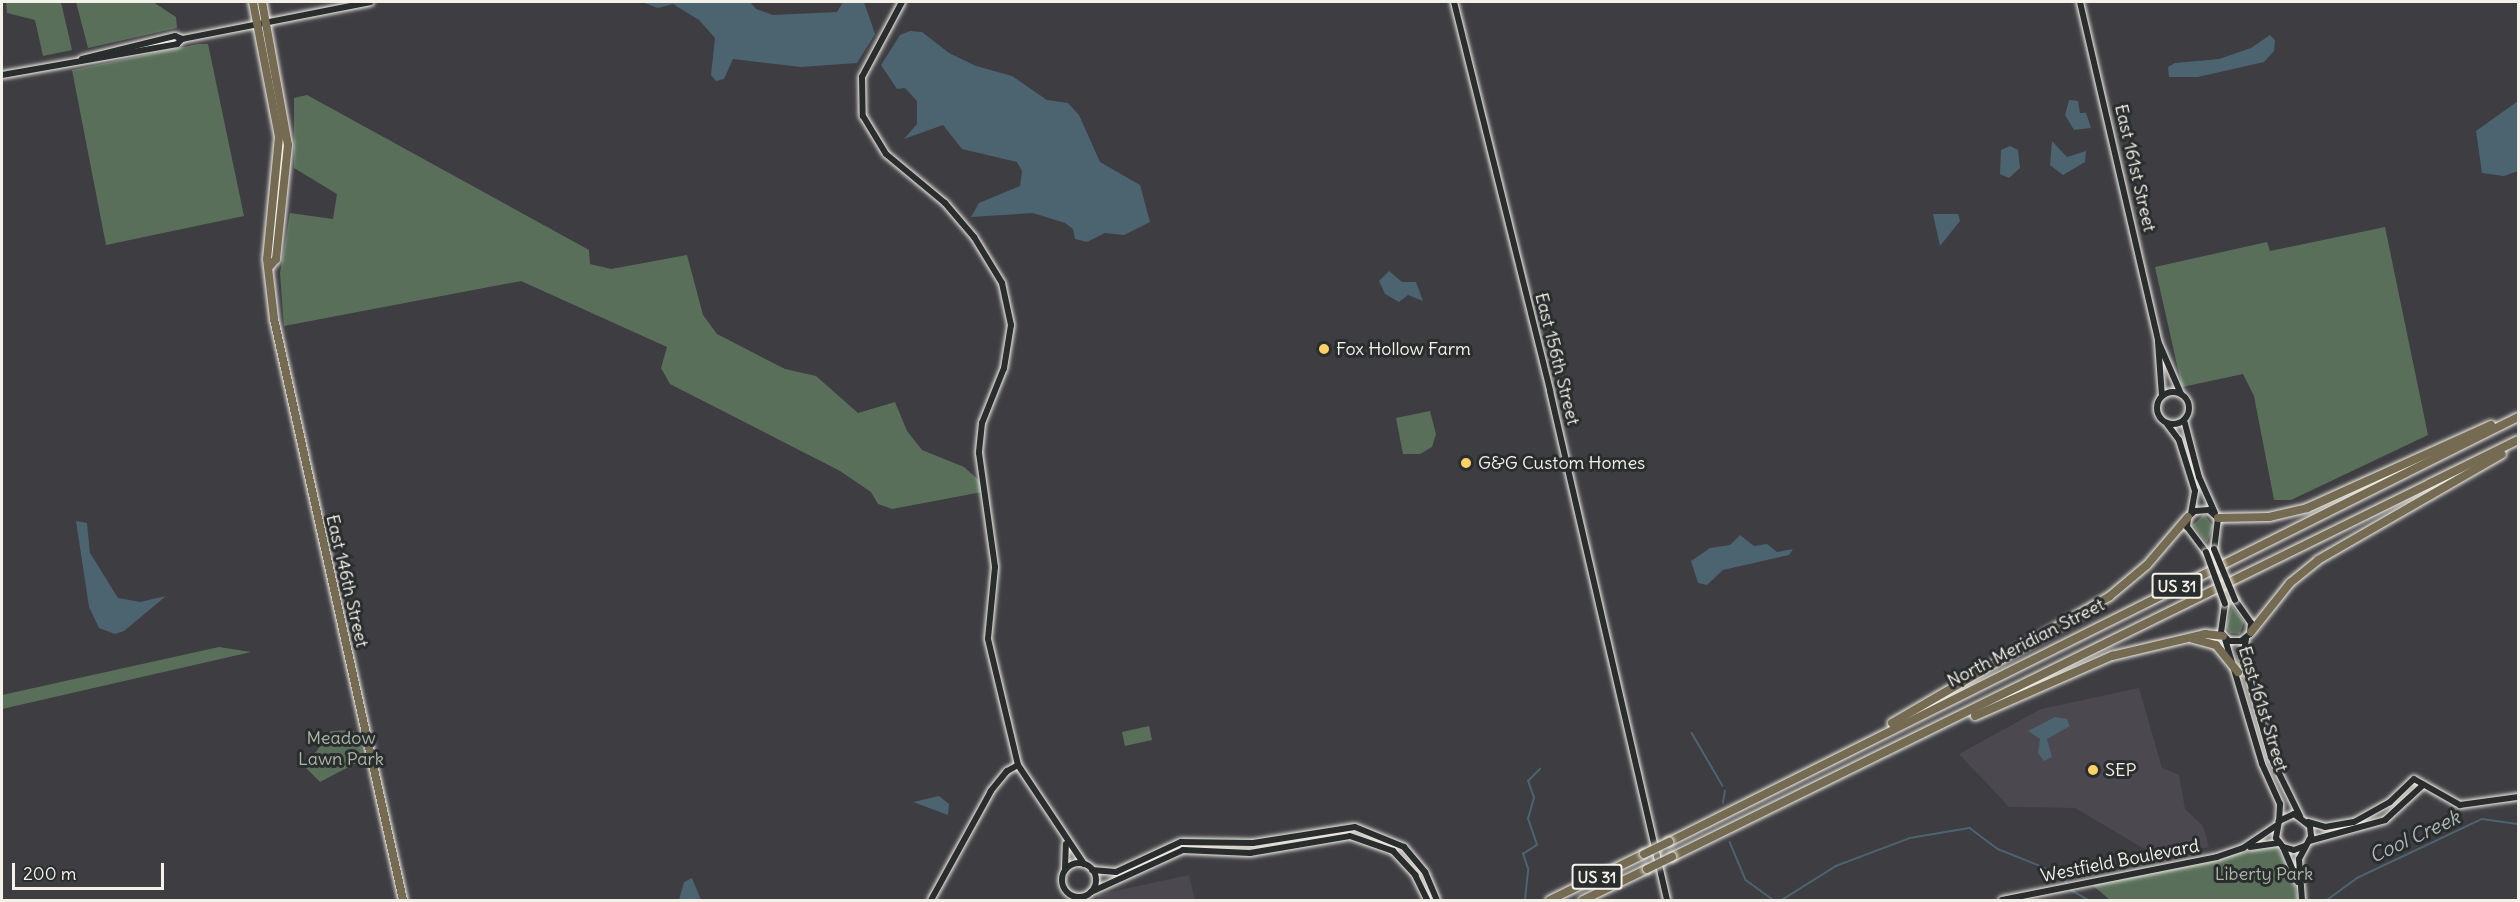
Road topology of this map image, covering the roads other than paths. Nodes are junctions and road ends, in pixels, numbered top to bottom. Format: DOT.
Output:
graph roads {
  1 [pos="253,2"];
  2 [pos="262,2"];
  3 [pos="370,2"];
  4 [pos="902,2"];
  5 [pos="1454,2"];
  6 [pos="2080,2"];
  7 [pos="262,23"];
  8 [pos="2,75"];
  9 [pos="2158,341"];
  10 [pos="2181,394"];
  11 [pos="2162,397"];
  12 [pos="2518,415"];
  13 [pos="2184,420"];
  14 [pos="2167,423"];
  15 [pos="2518,442"];
  16 [pos="2189,515"];
  17 [pos="2217,516"];
  18 [pos="2248,636"];
  19 [pos="2224,638"];
  20 [pos="2183,639"];
  21 [pos="2238,672"];
  22 [pos="1881,757"];
  23 [pos="1836,758"];
  24 [pos="1018,765"];
  25 [pos="2423,785"];
  26 [pos="2518,797"];
  27 [pos="2300,816"];
  28 [pos="2308,822"];
  29 [pos="2277,824"];
  30 [pos="1066,843"];
  31 [pos="2307,843"];
  32 [pos="2281,845"];
  33 [pos="2243,848"];
  34 [pos="1084,864"];
  35 [pos="1092,870"];
  36 [pos="1065,871"];
  37 [pos="2300,888"];
  38 [pos="1087,896"];
  39 [pos="1072,898"];
  40 [pos="403,900"];
  41 [pos="931,900"];
  42 [pos="1427,900"];
  43 [pos="1437,900"];
  44 [pos="1550,900"];
  45 [pos="1583,900"];
  46 [pos="1667,900"];
  47 [pos="2002,900"];
  48 [pos="2302,900"];
  1 -- 7 [label="main road"];
  2 -- 7 [label="main road"];
  3 -- 7 [label="street"];
  4 -- 24 [label="street"];
  5 -- 46 [label="street, East 156th Street"];
  6 -- 9 [label="street, East 161st Street"];
  7 -- 8 [label="street"];
  7 -- 40 [label="main road, East 146th Street"];
  9 -- 10 [label="street, East 161st Street"];
  9 -- 11 [label="street, East 161st Street"];
  10 -- 11 [label="street"];
  10 -- 13 [label="street"];
  11 -- 14 [label="street"];
  12 -- 17 [label="highway"];
  12 -- 23 [label="highway, North Meridian Street / US 31"];
  13 -- 14 [label="street"];
  13 -- 17 [label="street"];
  14 -- 16 [label="street"];
  15 -- 18 [label="highway"];
  15 -- 22 [label="highway, North Meridian Street / US 31"];
  16 -- 17 [label="street"];
  16 -- 19 [label="street, bridge"];
  16 -- 23 [label="highway"];
  17 -- 18 [label="street, bridge"];
  18 -- 19 [label="street"];
  18 -- 27 [label="street, East 161st Street"];
  19 -- 20 [label="highway"];
  19 -- 21 [label="street, East 161st Street"];
  20 -- 21 [label="highway"];
  20 -- 22 [label="highway"];
  21 -- 29 [label="street, East 161st Street"];
  22 -- 45 [label="highway, North Meridian Street / US 31, bridge"];
  23 -- 44 [label="highway, North Meridian Street / US 31, bridge"];
  24 -- 30 [label="street"];
  24 -- 41 [label="street"];
  25 -- 26 [label="street"];
  25 -- 28 [label="street"];
  25 -- 31 [label="street"];
  27 -- 28 [label="street"];
  27 -- 29 [label="street"];
  28 -- 31 [label="street"];
  29 -- 32 [label="street"];
  29 -- 33 [label="street, Westfield Boulevard"];
  30 -- 34 [label="street"];
  30 -- 36 [label="street"];
  31 -- 32 [label="street"];
  31 -- 37 [label="street"];
  32 -- 33 [label="street, Westfield Boulevard"];
  32 -- 37 [label="street"];
  33 -- 47 [label="street, Westfield Boulevard"];
  34 -- 35 [label="street"];
  34 -- 36 [label="street"];
  35 -- 38 [label="street"];
  35 -- 43 [label="street"];
  36 -- 39 [label="street"];
  37 -- 48 [label="street"];
  38 -- 39 [label="street"];
  38 -- 42 [label="street"];
}
